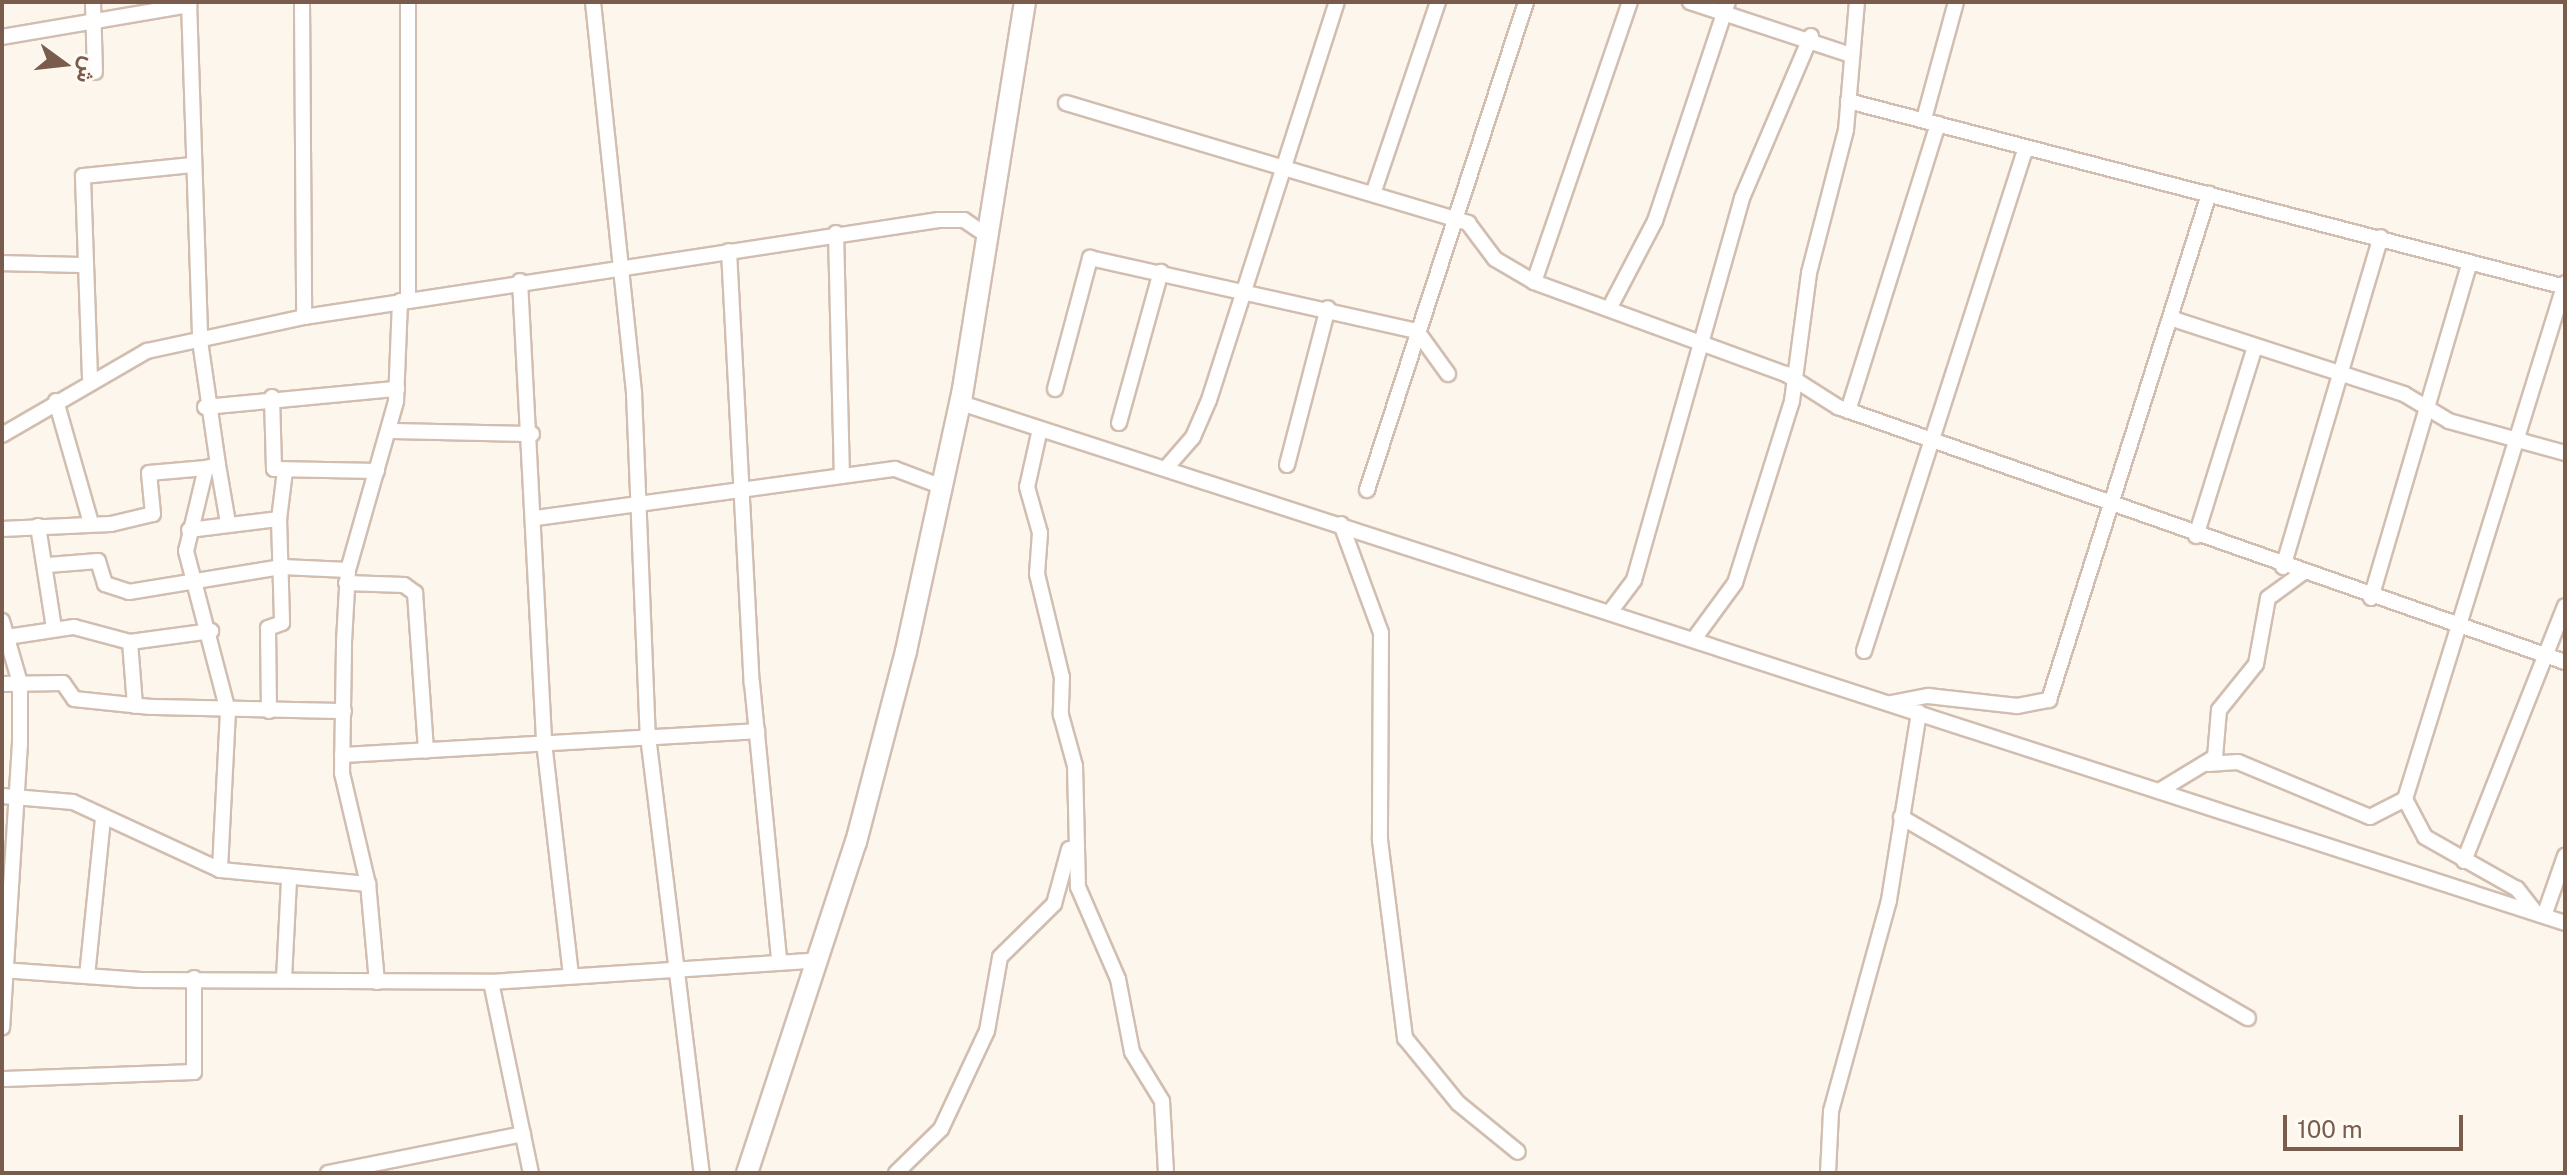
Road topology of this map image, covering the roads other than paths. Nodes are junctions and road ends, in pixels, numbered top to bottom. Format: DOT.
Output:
graph roads {
  1 [pos="93,2"];
  2 [pos="302,2"];
  3 [pos="408,2"];
  4 [pos="593,2"];
  5 [pos="1025,2"];
  6 [pos="1337,2"];
  7 [pos="1438,2"];
  8 [pos="1526,2"];
  9 [pos="1630,2"];
  10 [pos="1690,2"];
  11 [pos="1857,2"];
  12 [pos="1956,2"];
  13 [pos="189,3"];
  14 [pos="1726,6"];
  15 [pos="93,22"];
  16 [pos="1811,36"];
  17 [pos="2,37"];
  18 [pos="1848,54"];
  19 [pos="95,72"];
  20 [pos="1848,101"];
  21 [pos="1066,103"];
  22 [pos="1931,122"];
  23 [pos="2026,147"];
  24 [pos="192,165"];
  25 [pos="1282,170"];
  26 [pos="1374,191"];
  27 [pos="2209,194"];
  28 [pos="1454,220"];
  29 [pos="836,233"];
  30 [pos="988,236"];
  31 [pos="2381,237"];
  32 [pos="729,251"];
  33 [pos="2470,262"];
  34 [pos="2,263"];
  35 [pos="84,265"];
  36 [pos="621,268"];
  37 [pos="1161,272"];
  38 [pos="520,281"];
  39 [pos="1534,282"];
  40 [pos="2564,286"];
  41 [pos="1246,287"];
  42 [pos="404,301"];
  43 [pos="1328,308"];
  44 [pos="1609,309"];
  45 [pos="304,317"];
  46 [pos="2170,318"];
  47 [pos="1418,332"];
  48 [pos="200,341"];
  49 [pos="1706,344"];
  50 [pos="2255,347"];
  51 [pos="1448,374"];
  52 [pos="2340,377"];
  53 [pos="90,378"];
  54 [pos="1796,380"];
  55 [pos="397,389"];
  56 [pos="1055,389"];
  57 [pos="272,397"];
  58 [pos="56,401"];
  59 [pos="961,403"];
  60 [pos="205,407"];
  61 [pos="2427,408"];
  62 [pos="1848,411"];
  63 [pos="1119,423"];
  64 [pos="1040,429"];
  65 [pos="389,431"];
  66 [pos="532,434"];
  67 [pos="2,435"];
  68 [pos="2513,435"];
  69 [pos="1930,439"];
  70 [pos="2565,453"];
  71 [pos="1287,465"];
  72 [pos="212,467"];
  73 [pos="1166,468"];
  74 [pos="285,471"];
  75 [pos="377,471"];
  76 [pos="842,475"];
  77 [pos="943,487"];
  78 [pos="1367,490"];
  79 [pos="743,491"];
  80 [pos="639,501"];
  81 [pos="2113,505"];
  82 [pos="536,518"];
  83 [pos="279,519"];
  84 [pos="91,523"];
  85 [pos="228,523"];
  86 [pos="1341,524"];
  87 [pos="38,526"];
  88 [pos="2,529"];
  89 [pos="189,530"];
  90 [pos="2196,536"];
  91 [pos="48,565"];
  92 [pos="282,567"];
  93 [pos="2283,567"];
  94 [pos="2301,574"];
  95 [pos="347,577"];
  96 [pos="196,581"];
  97 [pos="2371,598"];
  98 [pos="2565,606"];
  99 [pos="1610,612"];
  100 [pos="2,621"];
  101 [pos="2456,624"];
  102 [pos="54,628"];
  103 [pos="211,631"];
  104 [pos="7,637"];
  105 [pos="1694,639"];
  106 [pos="130,642"];
  107 [pos="1864,651"];
  108 [pos="2546,655"];
  109 [pos="2565,662"];
  110 [pos="20,683"];
  111 [pos="2,684"];
  112 [pos="1891,704"];
  113 [pos="135,706"];
  114 [pos="228,711"];
  115 [pos="269,711"];
  116 [pos="344,711"];
  117 [pos="1919,712"];
  118 [pos="757,731"];
  119 [pos="648,736"];
  120 [pos="544,742"];
  121 [pos="426,751"];
  122 [pos="342,755"];
  123 [pos="2208,764"];
  124 [pos="2159,791"];
  125 [pos="9,796"];
  126 [pos="2405,799"];
  127 [pos="1901,817"];
  128 [pos="103,818"];
  129 [pos="1075,830"];
  130 [pos="2565,856"];
  131 [pos="2464,861"];
  132 [pos="220,870"];
  133 [pos="289,881"];
  134 [pos="368,884"];
  135 [pos="2557,899"];
  136 [pos="2540,915"];
  137 [pos="2565,923"];
  138 [pos="779,960"];
  139 [pos="819,960"];
  140 [pos="678,969"];
  141 [pos="5,970"];
  142 [pos="571,975"];
  143 [pos="87,976"];
  144 [pos="194,978"];
  145 [pos="284,979"];
  146 [pos="377,982"];
  147 [pos="491,982"];
  148 [pos="2248,1018"];
  149 [pos="2,1027"];
  150 [pos="2,1079"];
  151 [pos="523,1134"];
  152 [pos="1518,1152"];
  153 [pos="328,1173"];
  154 [pos="531,1173"];
  155 [pos="702,1173"];
  156 [pos="747,1173"];
  157 [pos="896,1173"];
  158 [pos="1166,1173"];
  159 [pos="1828,1173"];
  1 -- 15 [label="street"];
  2 -- 45 [label="street"];
  3 -- 42 [label="street"];
  4 -- 36 [label="street"];
  5 -- 30 [label="street"];
  6 -- 25 [label="street"];
  7 -- 26 [label="street"];
  8 -- 28 [label="street"];
  9 -- 39 [label="street"];
  10 -- 14 [label="street"];
  11 -- 18 [label="street"];
  12 -- 22 [label="street"];
  13 -- 15 [label="street"];
  13 -- 24 [label="street"];
  14 -- 16 [label="street"];
  14 -- 44 [label="street"];
  15 -- 17 [label="street"];
  15 -- 19 [label="street"];
  16 -- 18 [label="street"];
  16 -- 49 [label="street"];
  18 -- 20 [label="street"];
  20 -- 22 [label="street"];
  20 -- 54 [label="street"];
  21 -- 25 [label="street"];
  22 -- 23 [label="street"];
  22 -- 62 [label="street"];
  23 -- 27 [label="street"];
  23 -- 69 [label="street"];
  24 -- 35 [label="street"];
  24 -- 48 [label="street"];
  25 -- 26 [label="street"];
  25 -- 41 [label="street"];
  26 -- 28 [label="street"];
  27 -- 31 [label="street"];
  27 -- 46 [label="street"];
  28 -- 39 [label="street"];
  28 -- 47 [label="street"];
  29 -- 30 [label="street"];
  29 -- 32 [label="street"];
  29 -- 76 [label="street"];
  30 -- 59 [label="street"];
  31 -- 33 [label="street"];
  31 -- 52 [label="street"];
  32 -- 36 [label="street"];
  32 -- 79 [label="street"];
  33 -- 40 [label="street"];
  33 -- 61 [label="street"];
  34 -- 35 [label="street"];
  35 -- 53 [label="street"];
  36 -- 38 [label="street"];
  36 -- 80 [label="street"];
  37 -- 41 [label="street"];
  37 -- 56 [label="street"];
  37 -- 63 [label="street"];
  38 -- 42 [label="street"];
  38 -- 66 [label="street"];
  39 -- 44 [label="street"];
  40 -- 68 [label="street"];
  41 -- 43 [label="street"];
  41 -- 73 [label="street"];
  42 -- 45 [label="street"];
  42 -- 55 [label="street"];
  43 -- 47 [label="street"];
  43 -- 71 [label="street"];
  44 -- 49 [label="street"];
  45 -- 48 [label="street"];
  46 -- 50 [label="street"];
  46 -- 81 [label="street"];
  47 -- 51 [label="street"];
  47 -- 78 [label="street"];
  48 -- 53 [label="street"];
  48 -- 60 [label="street"];
  49 -- 54 [label="street"];
  49 -- 99 [label="street"];
  50 -- 52 [label="street"];
  50 -- 90 [label="street"];
  52 -- 61 [label="street"];
  52 -- 93 [label="street"];
  53 -- 58 [label="street"];
  54 -- 62 [label="street"];
  54 -- 105 [label="street"];
  55 -- 57 [label="street"];
  55 -- 65 [label="street"];
  57 -- 60 [label="street"];
  57 -- 74 [label="street"];
  58 -- 67 [label="street"];
  58 -- 84 [label="street"];
  59 -- 64 [label="street"];
  59 -- 77 [label="street"];
  60 -- 72 [label="street"];
  61 -- 68 [label="street"];
  61 -- 97 [label="street"];
  62 -- 69 [label="street"];
  64 -- 73 [label="street"];
  64 -- 129 [label="street"];
  65 -- 66 [label="street"];
  65 -- 75 [label="street"];
  66 -- 82 [label="street"];
  68 -- 70 [label="street"];
  68 -- 101 [label="street"];
  69 -- 81 [label="street"];
  69 -- 107 [label="street"];
  72 -- 84 [label="street"];
  72 -- 85 [label="street"];
  72 -- 89 [label="street"];
  73 -- 86 [label="street"];
  74 -- 75 [label="street"];
  74 -- 83 [label="street"];
  75 -- 95 [label="street"];
  76 -- 77 [label="street"];
  76 -- 79 [label="street"];
  77 -- 139 [label="street"];
  79 -- 80 [label="street"];
  79 -- 118 [label="street"];
  80 -- 82 [label="street"];
  80 -- 119 [label="street"];
  81 -- 90 [label="street"];
  81 -- 112 [label="street"];
  82 -- 120 [label="street"];
  83 -- 85 [label="street"];
  83 -- 92 [label="street"];
  84 -- 87 [label="street"];
  85 -- 89 [label="street"];
  86 -- 99 [label="street"];
  86 -- 152 [label="street"];
  87 -- 88 [label="street"];
  87 -- 91 [label="street"];
  89 -- 96 [label="street"];
  90 -- 93 [label="street"];
  91 -- 96 [label="street"];
  91 -- 102 [label="street"];
  92 -- 95 [label="street"];
  92 -- 96 [label="street"];
  92 -- 115 [label="street"];
  93 -- 94 [label="street"];
  94 -- 97 [label="street"];
  94 -- 123 [label="street"];
  95 -- 116 [label="street"];
  95 -- 121 [label="street"];
  96 -- 103 [label="street"];
  97 -- 101 [label="street"];
  98 -- 108 [label="street"];
  99 -- 105 [label="street"];
  100 -- 104 [label="street"];
  101 -- 108 [label="street"];
  101 -- 126 [label="street"];
  102 -- 104 [label="street"];
  102 -- 106 [label="street"];
  103 -- 106 [label="street"];
  103 -- 114 [label="street"];
  104 -- 110 [label="street"];
  105 -- 112 [label="street"];
  106 -- 113 [label="street"];
  108 -- 109 [label="street"];
  108 -- 131 [label="street"];
  110 -- 111 [label="street"];
  110 -- 113 [label="street"];
  110 -- 125 [label="street"];
  112 -- 117 [label="street"];
  113 -- 114 [label="street"];
  114 -- 115 [label="street"];
  114 -- 132 [label="street"];
  115 -- 116 [label="street"];
  116 -- 122 [label="street"];
  117 -- 124 [label="street"];
  117 -- 127 [label="street"];
  118 -- 119 [label="street"];
  118 -- 138 [label="street"];
  119 -- 120 [label="street"];
  119 -- 140 [label="street"];
  120 -- 121 [label="street"];
  120 -- 142 [label="street"];
  121 -- 122 [label="street"];
  122 -- 134 [label="street"];
  123 -- 124 [label="street"];
  123 -- 126 [label="street"];
  124 -- 136 [label="street"];
  125 -- 128 [label="street"];
  125 -- 141 [label="street"];
  126 -- 131 [label="street"];
  127 -- 148 [label="street"];
  127 -- 159 [label="street"];
  128 -- 132 [label="street"];
  128 -- 143 [label="street"];
  129 -- 157 [label="street"];
  129 -- 158 [label="street"];
  130 -- 135 [label="street"];
  131 -- 136 [label="street"];
  132 -- 133 [label="street"];
  133 -- 134 [label="street"];
  133 -- 145 [label="street"];
  134 -- 146 [label="street"];
  135 -- 136 [label="street"];
  136 -- 137 [label="street"];
  138 -- 139 [label="street"];
  138 -- 140 [label="street"];
  139 -- 156 [label="street"];
  140 -- 142 [label="street"];
  140 -- 155 [label="street"];
  141 -- 143 [label="street"];
  141 -- 149 [label="street"];
  142 -- 147 [label="street"];
  143 -- 144 [label="street"];
  144 -- 145 [label="street"];
  144 -- 150 [label="street"];
  145 -- 146 [label="street"];
  146 -- 147 [label="street"];
  147 -- 151 [label="street"];
  151 -- 153 [label="street"];
  151 -- 154 [label="street"];
}
